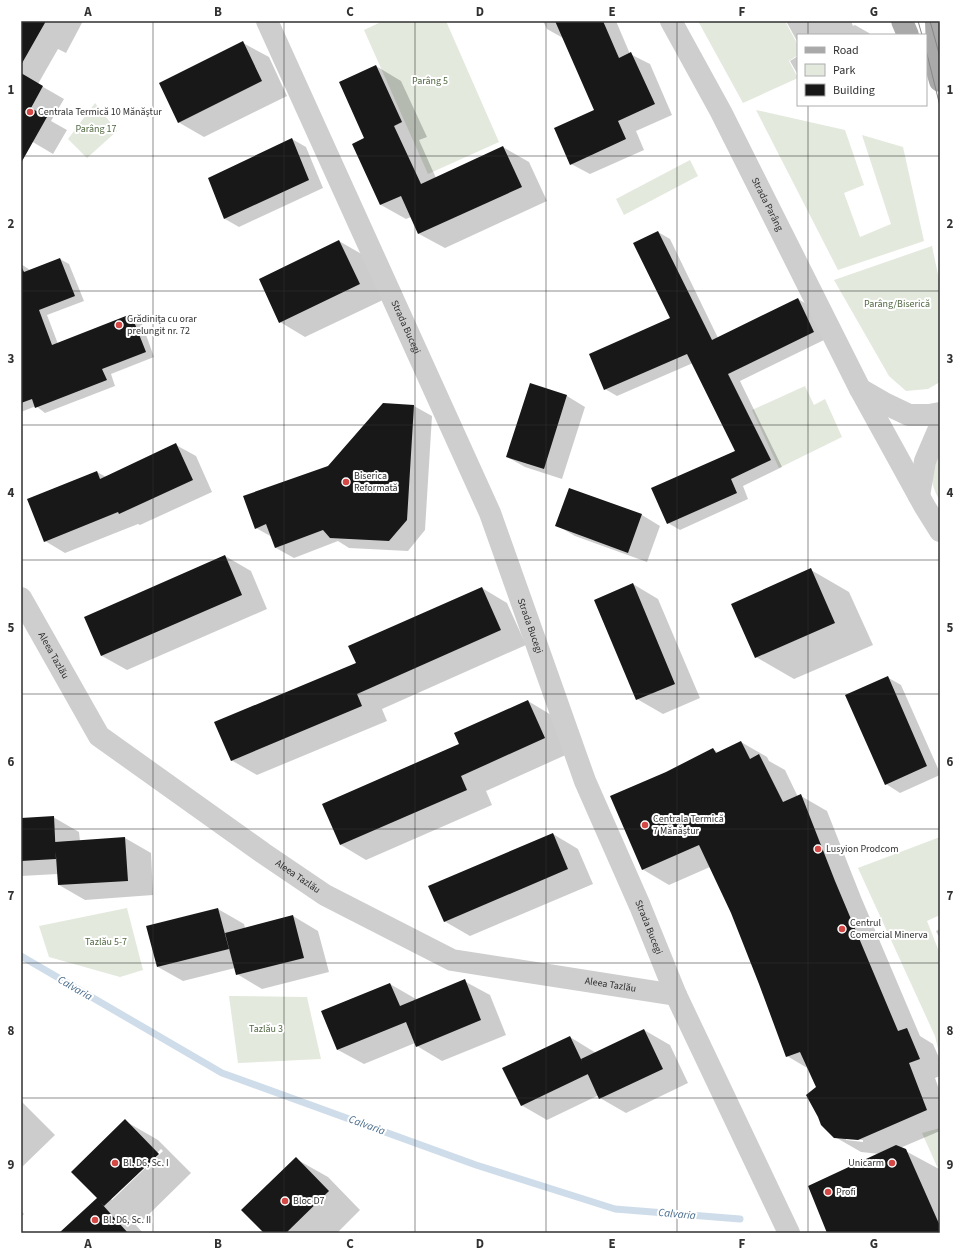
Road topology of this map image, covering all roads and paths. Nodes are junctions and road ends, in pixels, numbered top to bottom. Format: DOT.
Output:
graph roads {
  1 [pos="267,21"];
  2 [pos="670,21"];
  3 [pos="902,21"];
  4 [pos="936,21"];
  5 [pos="908,34"];
  6 [pos="935,73"];
  7 [pos="860,389"];
  8 [pos="940,413"];
  9 [pos="940,426"];
  10 [pos="919,496"];
  11 [pos="940,531"];
  12 [pos="21,598"];
  13 [pos="676,995"];
  14 [pos="789,1233"];
  1 -- 13 [label="street, Strada Bucegi"];
  2 -- 7 [label="street, Strada Parâng"];
  3 -- 5 [label="main road"];
  4 -- 6 [label="main road"];
  7 -- 8 [label="street"];
  7 -- 10 [label="street, Strada Parâng"];
  9 -- 10 [label="street"];
  10 -- 11 [label="street, Strada Parâng"];
  12 -- 13 [label="street, Aleea Tazlău"];
  13 -- 14 [label="street, Strada Bucegi"];
}
